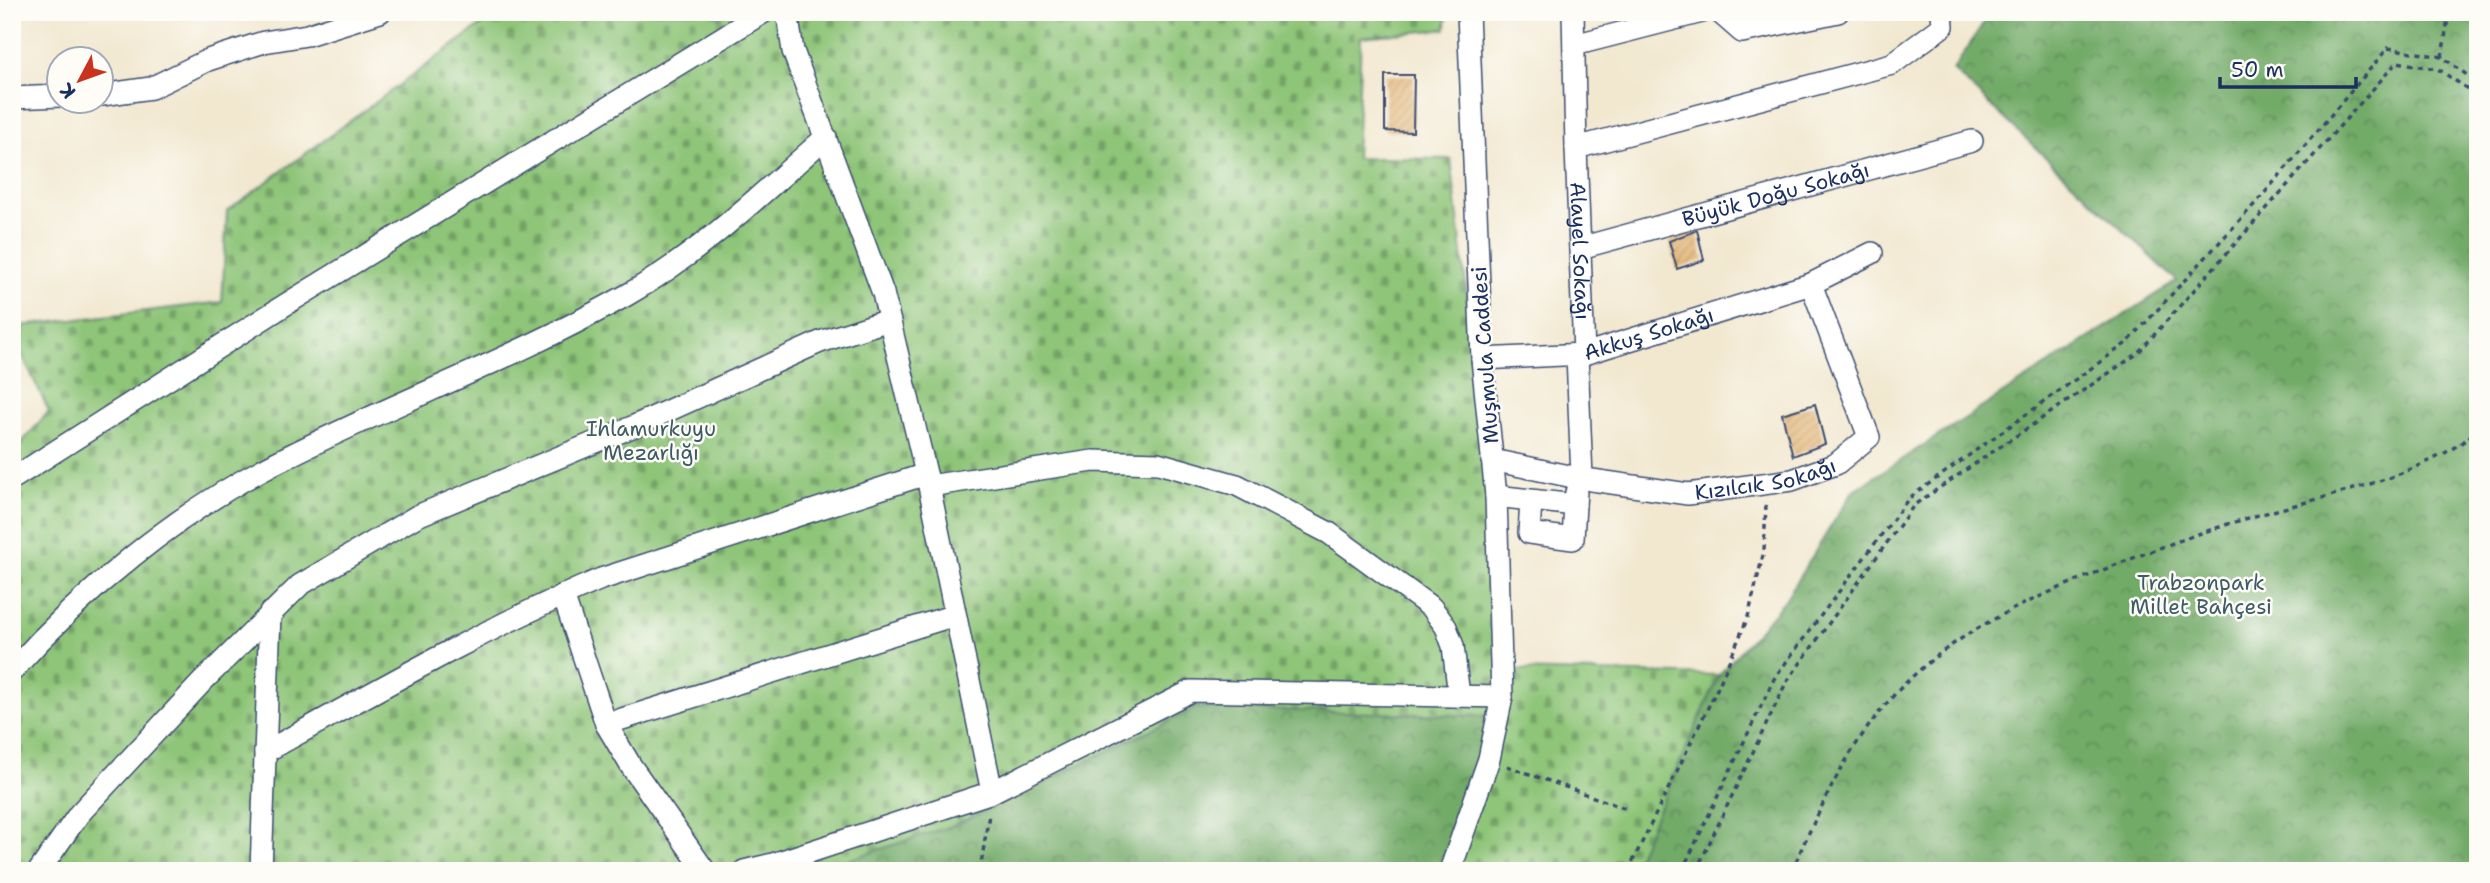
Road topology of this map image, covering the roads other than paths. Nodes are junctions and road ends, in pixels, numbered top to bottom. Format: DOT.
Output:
graph roads {
  1 [pos="380,12"];
  2 [pos="764,12"];
  3 [pos="787,12"];
  4 [pos="1468,12"];
  5 [pos="1573,12"];
  6 [pos="1702,12"];
  7 [pos="1719,12"];
  8 [pos="1838,12"];
  9 [pos="1942,12"];
  10 [pos="1574,45"];
  11 [pos="116,93"];
  12 [pos="46,97"];
  13 [pos="12,98"];
  14 [pos="826,137"];
  15 [pos="1972,141"];
  16 [pos="1576,148"];
  17 [pos="1580,248"];
  18 [pos="1872,253"];
  19 [pos="1811,284"];
  20 [pos="889,320"];
  21 [pos="1581,355"];
  22 [pos="1482,359"];
  23 [pos="1492,460"];
  24 [pos="1580,478"];
  25 [pos="12,479"];
  26 [pos="927,480"];
  27 [pos="1496,496"];
  28 [pos="1531,501"];
  29 [pos="1575,505"];
  30 [pos="564,595"];
  31 [pos="270,613"];
  32 [pos="955,615"];
  33 [pos="12,671"];
  34 [pos="1459,696"];
  35 [pos="1502,697"];
  36 [pos="606,724"];
  37 [pos="265,751"];
  38 [pos="992,792"];
  39 [pos="39,871"];
  40 [pos="261,871"];
  41 [pos="705,871"];
  42 [pos="744,871"];
  43 [pos="1450,871"];
  1 -- 11 [label="street"];
  2 -- 25 [label="street"];
  3 -- 14 [label="street"];
  4 -- 22 [label="street, Muşmula Caddesi"];
  5 -- 10 [label="street, Alayel Sokağı"];
  6 -- 10 [label="street"];
  7 -- 8 [label="street"];
  9 -- 16 [label="street"];
  10 -- 16 [label="street, Alayel Sokağı"];
  12 -- 13 [label="street"];
  14 -- 20 [label="street"];
  14 -- 33 [label="street"];
  15 -- 17 [label="street, Büyük Doğu Sokağı"];
  16 -- 17 [label="street, Alayel Sokağı"];
  17 -- 21 [label="street, Alayel Sokağı"];
  18 -- 19 [label="street, Akkuş Sokağı"];
  19 -- 21 [label="street, Akkuş Sokağı"];
  19 -- 24 [label="street, Kızılcık Sokağı"];
  20 -- 26 [label="street"];
  20 -- 31 [label="street"];
  21 -- 22 [label="street, Akkuş Sokağı"];
  21 -- 24 [label="street, Alayel Sokağı"];
  22 -- 23 [label="street, Muşmula Caddesi"];
  23 -- 24 [label="street, Kızılcık Sokağı"];
  23 -- 27 [label="street, Muşmula Caddesi"];
  24 -- 29 [label="street, Alayel Sokağı"];
  26 -- 30 [label="street"];
  26 -- 32 [label="street"];
  26 -- 34 [label="street"];
  27 -- 28 [label="street"];
  27 -- 35 [label="street, Muşmula Caddesi"];
  28 -- 29 [label="street"];
  28 -- 29 [label="street"];
  30 -- 36 [label="street"];
  30 -- 37 [label="street"];
  31 -- 37 [label="street"];
  31 -- 39 [label="street"];
  32 -- 36 [label="street"];
  32 -- 38 [label="street"];
  34 -- 35 [label="street"];
  34 -- 38 [label="street"];
  35 -- 43 [label="street, Muşmula Caddesi"];
  36 -- 41 [label="street"];
  37 -- 40 [label="street"];
  38 -- 42 [label="street"];
}
